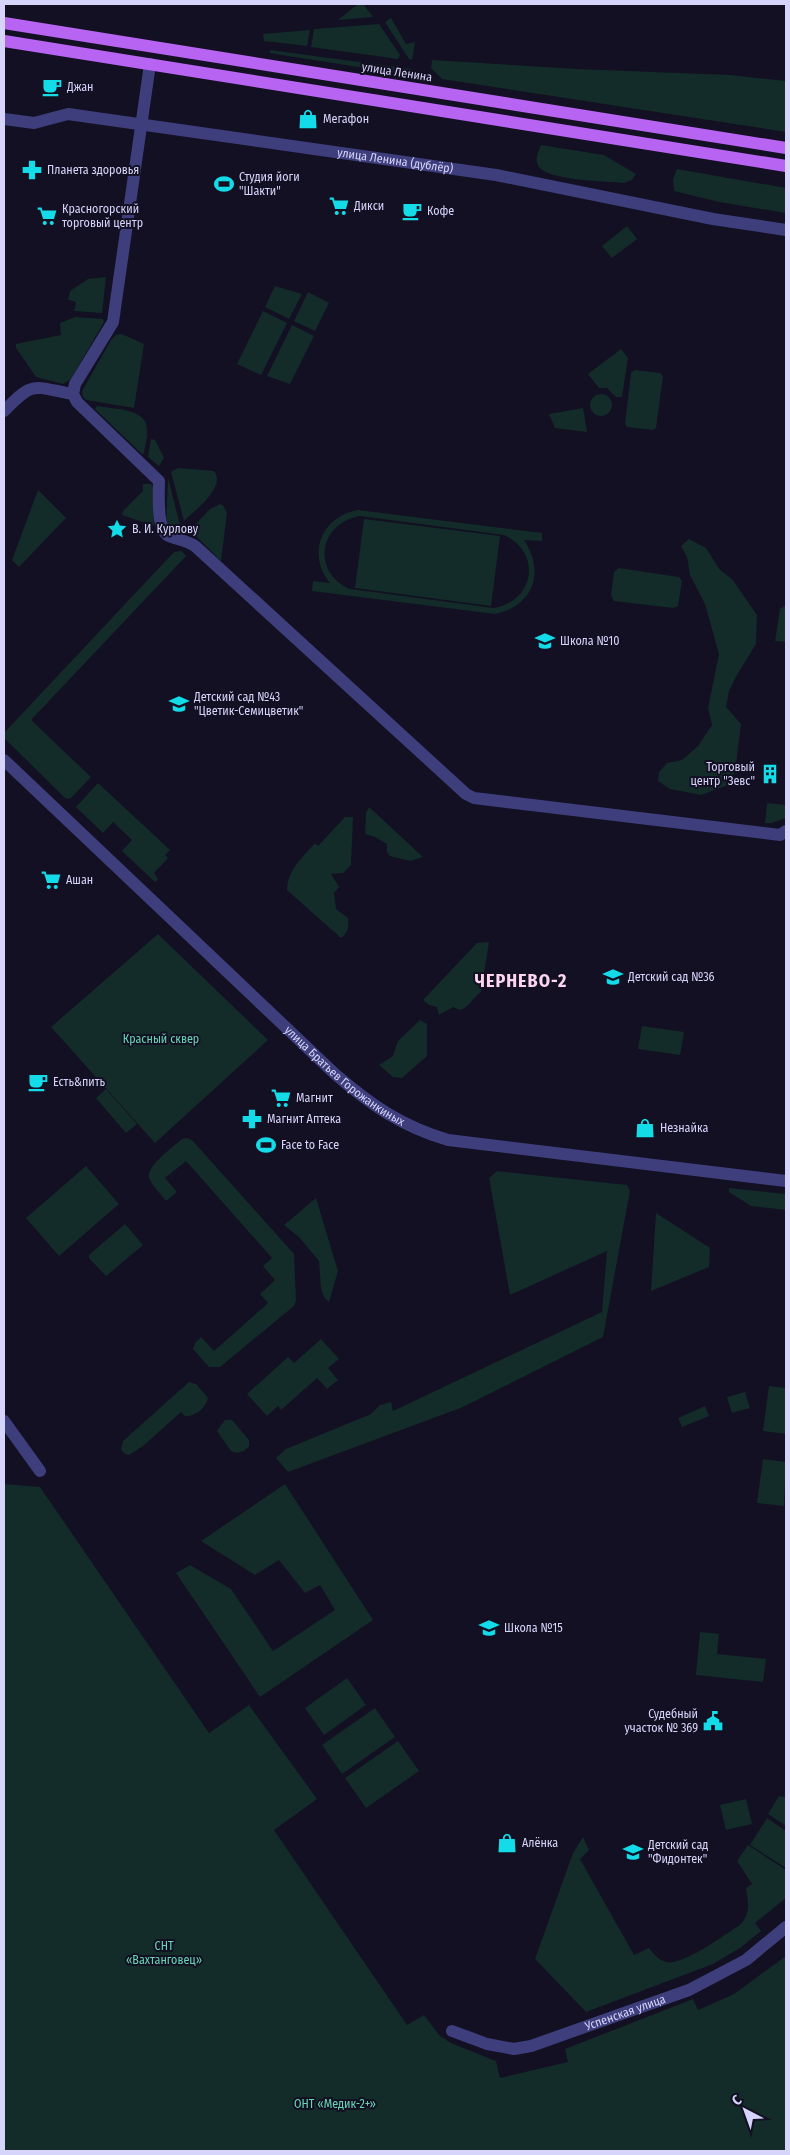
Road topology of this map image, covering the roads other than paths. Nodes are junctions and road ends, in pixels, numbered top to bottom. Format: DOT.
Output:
graph roads {
  1 [pos="4,23"];
  2 [pos="4,41"];
  3 [pos="150,64"];
  4 [pos="4,120"];
  5 [pos="141,125"];
  6 [pos="786,148"];
  7 [pos="786,166"];
  8 [pos="786,230"];
  9 [pos="72,394"];
  10 [pos="4,412"];
  11 [pos="4,760"];
  12 [pos="786,831"];
  13 [pos="786,1181"];
  14 [pos="4,1421"];
  15 [pos="40,1471"];
  16 [pos="786,1927"];
  17 [pos="452,2031"];
  1 -- 6 [label="main road, улица Ленина"];
  2 -- 3 [label="main road"];
  3 -- 5 [label="street"];
  3 -- 7 [label="main road"];
  4 -- 5 [label="street, улица Ленина (дублёр)"];
  5 -- 8 [label="street, улица Ленина (дублёр)"];
  5 -- 9 [label="street"];
  9 -- 10 [label="street"];
  9 -- 12 [label="street"];
  11 -- 13 [label="street, улица Братьев Горожанкиных"];
  14 -- 15 [label="street"];
  16 -- 17 [label="street, Успенская улица"];
}
